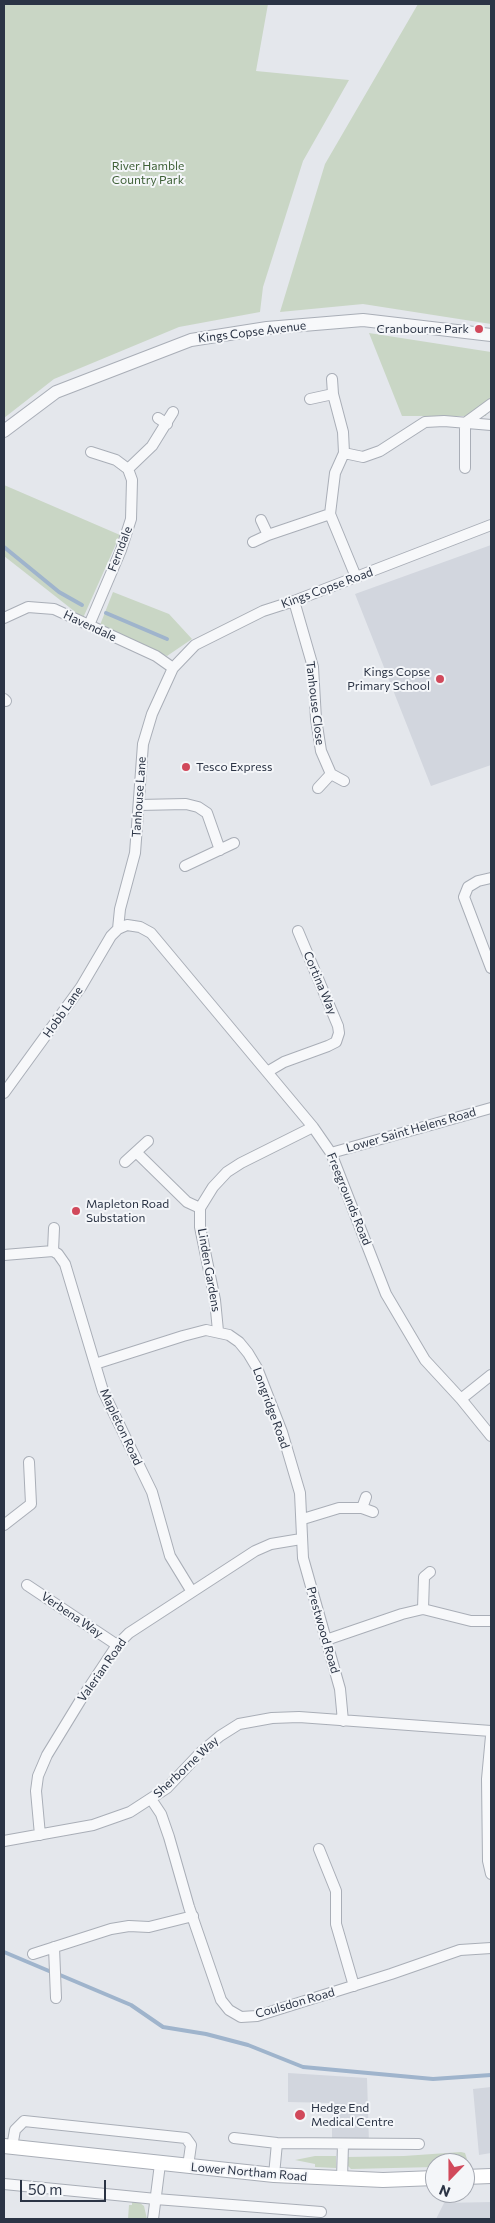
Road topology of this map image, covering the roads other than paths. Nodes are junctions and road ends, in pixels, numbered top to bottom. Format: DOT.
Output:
graph roads {
  1 [pos="491,335"];
  2 [pos="332,379"];
  3 [pos="333,394"];
  4 [pos="310,399"];
  5 [pos="491,404"];
  6 [pos="173,412"];
  7 [pos="464,423"];
  8 [pos="491,425"];
  9 [pos="4,431"];
  10 [pos="344,453"];
  11 [pos="95,455"];
  12 [pos="465,468"];
  13 [pos="128,469"];
  14 [pos="330,514"];
  15 [pos="262,520"];
  16 [pos="491,525"];
  17 [pos="268,535"];
  18 [pos="253,542"];
  19 [pos="356,577"];
  20 [pos="294,601"];
  21 [pos="4,618"];
  22 [pos="89,625"];
  23 [pos="173,668"];
  24 [pos="331,774"];
  25 [pos="344,781"];
  26 [pos="318,788"];
  27 [pos="139,805"];
  28 [pos="234,843"];
  29 [pos="220,850"];
  30 [pos="185,866"];
  31 [pos="491,878"];
  32 [pos="118,929"];
  33 [pos="302,936"];
  34 [pos="491,968"];
  35 [pos="267,1072"];
  36 [pos="4,1093"];
  37 [pos="491,1108"];
  38 [pos="313,1127"];
  39 [pos="148,1141"];
  40 [pos="136,1152"];
  41 [pos="331,1153"];
  42 [pos="125,1162"];
  43 [pos="200,1208"];
  44 [pos="54,1228"];
  45 [pos="53,1251"];
  46 [pos="4,1255"];
  47 [pos="218,1331"];
  48 [pos="95,1364"];
  49 [pos="491,1375"];
  50 [pos="461,1399"];
  51 [pos="491,1436"];
  52 [pos="28,1462"];
  53 [pos="366,1497"];
  54 [pos="362,1508"];
  55 [pos="373,1512"];
  56 [pos="303,1519"];
  57 [pos="4,1525"];
  58 [pos="301,1539"];
  59 [pos="430,1572"];
  60 [pos="27,1585"];
  61 [pos="192,1592"];
  62 [pos="423,1609"];
  63 [pos="491,1621"];
  64 [pos="326,1640"];
  65 [pos="117,1645"];
  66 [pos="343,1721"];
  67 [pos="491,1731"];
  68 [pos="491,1736"];
  69 [pos="151,1799"];
  70 [pos="489,1821"];
  71 [pos="40,1835"];
  72 [pos="4,1841"];
  73 [pos="319,1849"];
  74 [pos="491,1874"];
  75 [pos="193,1916"];
  76 [pos="54,1948"];
  77 [pos="491,1948"];
  78 [pos="33,1954"];
  79 [pos="354,1986"];
  80 [pos="52,1993"];
  81 [pos="234,2138"];
  82 [pos="277,2143"];
  83 [pos="343,2144"];
  84 [pos="419,2144"];
  85 [pos="8,2146"];
  86 [pos="160,2164"];
  87 [pos="188,2166"];
  88 [pos="274,2175"];
  89 [pos="491,2176"];
  90 [pos="475,2177"];
  91 [pos="425,2178"];
  92 [pos="342,2179"];
  93 [pos="4,2184"];
  94 [pos="156,2200"];
  95 [pos="321,2212"];
  96 [pos="153,2219"];
  1 -- 9 [label="street, Kings Copse Avenue"];
  2 -- 3 [label="street"];
  3 -- 4 [label="street"];
  3 -- 10 [label="street"];
  5 -- 7 [label="street"];
  6 -- 13 [label="street"];
  7 -- 8 [label="street"];
  7 -- 10 [label="street"];
  7 -- 12 [label="street"];
  10 -- 14 [label="street"];
  11 -- 13 [label="street"];
  13 -- 22 [label="street, Ferndale"];
  14 -- 17 [label="street"];
  14 -- 19 [label="street"];
  15 -- 17 [label="street"];
  16 -- 19 [label="street, Kings Copse Road"];
  17 -- 18 [label="street"];
  19 -- 20 [label="street, Kings Copse Road"];
  20 -- 23 [label="street, Kings Copse Road"];
  20 -- 24 [label="street, Tanhouse Close"];
  21 -- 22 [label="street, Havendale"];
  22 -- 23 [label="street, Havendale"];
  23 -- 27 [label="street, Tanhouse Lane"];
  24 -- 25 [label="street"];
  24 -- 26 [label="street"];
  27 -- 29 [label="street"];
  27 -- 32 [label="street, Tanhouse Lane"];
  28 -- 29 [label="street"];
  29 -- 30 [label="street"];
  31 -- 34 [label="street"];
  32 -- 35 [label="street, Freegrounds Road"];
  32 -- 36 [label="street, Hobb Lane"];
  33 -- 35 [label="street, Cortina Way"];
  35 -- 38 [label="street, Freegrounds Road"];
  37 -- 41 [label="street, Lower Saint Helens Road"];
  38 -- 41 [label="street, Freegrounds Road"];
  38 -- 43 [label="street"];
  39 -- 40 [label="street"];
  40 -- 42 [label="street"];
  40 -- 43 [label="street"];
  41 -- 50 [label="street, Freegrounds Road"];
  43 -- 47 [label="street, Linden Gardens"];
  44 -- 45 [label="street"];
  45 -- 46 [label="street"];
  45 -- 48 [label="street, Mapleton Road"];
  47 -- 48 [label="street"];
  47 -- 56 [label="street, Longridge Road"];
  48 -- 61 [label="street, Mapleton Road"];
  49 -- 50 [label="street"];
  50 -- 51 [label="street, Freegrounds Road"];
  52 -- 57 [label="street"];
  53 -- 54 [label="street"];
  54 -- 55 [label="street"];
  54 -- 56 [label="street"];
  56 -- 58 [label="street, Longridge Road"];
  58 -- 61 [label="street, Valerian Road"];
  58 -- 64 [label="street, Prestwood Road"];
  59 -- 62 [label="street"];
  60 -- 65 [label="street, Verbena Way"];
  61 -- 65 [label="street, Valerian Road"];
  62 -- 63 [label="street"];
  62 -- 64 [label="street"];
  64 -- 66 [label="street, Prestwood Road"];
  65 -- 71 [label="street, Valerian Road"];
  66 -- 67 [label="street, Sherborne Way"];
  66 -- 69 [label="street, Sherborne Way"];
  68 -- 70 [label="street"];
  69 -- 71 [label="street, Sherborne Way"];
  69 -- 75 [label="street, Coulsdon Road"];
  70 -- 74 [label="street"];
  71 -- 72 [label="street, Sherborne Way"];
  73 -- 79 [label="street"];
  75 -- 76 [label="street"];
  75 -- 79 [label="street, Coulsdon Road"];
  76 -- 78 [label="street"];
  76 -- 80 [label="street"];
  77 -- 79 [label="street, Coulsdon Road"];
  81 -- 82 [label="street"];
  82 -- 83 [label="street"];
  82 -- 88 [label="street"];
  83 -- 84 [label="street"];
  83 -- 92 [label="street"];
  85 -- 86 [label="main road, Lower Northam Road"];
  85 -- 87 [label="street"];
  86 -- 87 [label="main road, Lower Northam Road"];
  86 -- 94 [label="street"];
  87 -- 88 [label="main road, Lower Northam Road"];
  88 -- 92 [label="main road, Lower Northam Road"];
  89 -- 90 [label="main road"];
  91 -- 92 [label="main road, Lower Northam Road"];
  93 -- 94 [label="street"];
  94 -- 95 [label="street"];
  94 -- 96 [label="street"];
}
